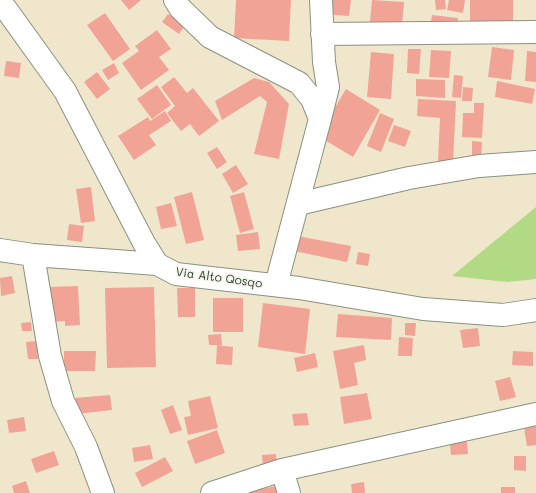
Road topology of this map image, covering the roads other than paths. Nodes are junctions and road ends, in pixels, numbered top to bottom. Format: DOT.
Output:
graph roads {
  1 [pos="175,0"];
  2 [pos="321,0"];
  3 [pos="2,8"];
  4 [pos="536,32"];
  5 [pos="322,34"];
  6 [pos="320,119"];
  7 [pos="536,162"];
  8 [pos="298,204"];
  9 [pos="0,250"];
  10 [pos="33,255"];
  11 [pos="157,264"];
  12 [pos="276,285"];
  13 [pos="536,310"];
  14 [pos="536,414"];
  15 [pos="282,470"];
  16 [pos="103,493"];
  17 [pos="212,493"];
  18 [pos="289,493"];
  1 -- 6 [label="street"];
  2 -- 5 [label="street"];
  3 -- 11 [label="street"];
  4 -- 5 [label="street"];
  5 -- 6 [label="street"];
  6 -- 8 [label="street"];
  7 -- 8 [label="street"];
  8 -- 12 [label="street"];
  9 -- 10 [label="street"];
  10 -- 11 [label="street"];
  10 -- 16 [label="street"];
  11 -- 12 [label="street, Via Alto Qosqo"];
  12 -- 13 [label="street, Via Alto Qosqo"];
  14 -- 15 [label="street"];
  15 -- 17 [label="street"];
  15 -- 18 [label="street"];
}
